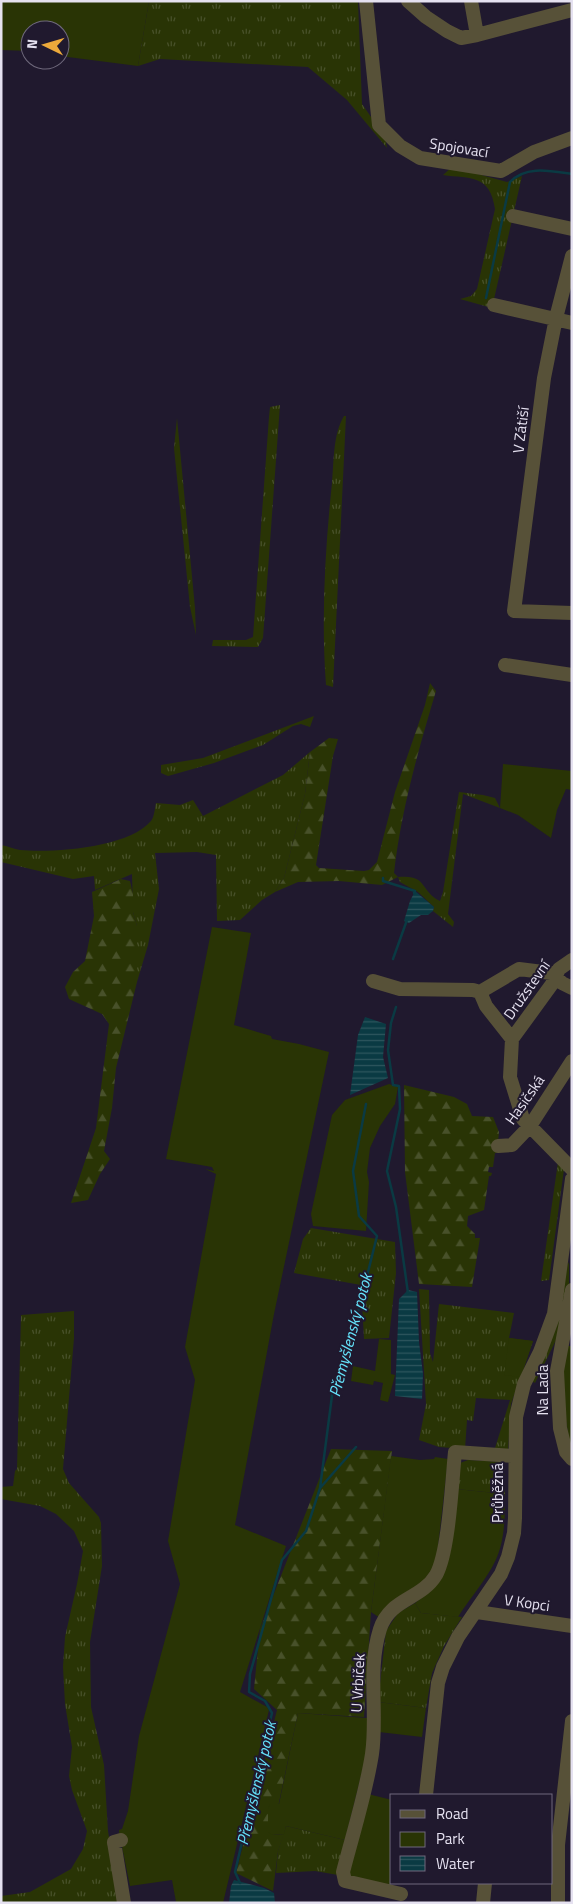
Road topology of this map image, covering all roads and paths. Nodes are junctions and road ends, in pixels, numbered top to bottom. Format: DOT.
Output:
graph roads {
  1 [pos="366,1"];
  2 [pos="408,1"];
  3 [pos="471,1"];
  4 [pos="572,10"];
  5 [pos="477,35"];
  6 [pos="572,138"];
  7 [pos="513,216"];
  8 [pos="572,229"];
  9 [pos="572,256"];
  10 [pos="494,304"];
  11 [pos="556,318"];
  12 [pos="572,323"];
  13 [pos="572,613"];
  14 [pos="505,665"];
  15 [pos="572,675"];
  16 [pos="572,960"];
  17 [pos="556,978"];
  18 [pos="374,981"];
  19 [pos="572,988"];
  20 [pos="480,992"];
  21 [pos="512,1039"];
  22 [pos="572,1061"];
  23 [pos="530,1126"];
  24 [pos="498,1146"];
  25 [pos="572,1169"];
  26 [pos="572,1179"];
  27 [pos="567,1255"];
  28 [pos="572,1290"];
  29 [pos="515,1456"];
  30 [pos="572,1459"];
  31 [pos="477,1612"];
  32 [pos="572,1626"];
  33 [pos="572,1721"];
  34 [pos="426,1794"];
  35 [pos="121,1840"];
  36 [pos="560,1845"];
  37 [pos="485,1884"];
  38 [pos="402,1893"];
  39 [pos="124,1903"];
  40 [pos="483,1903"];
  41 [pos="558,1903"];
  1 -- 6 [label="street, Spojovací"];
  2 -- 5 [label="street"];
  3 -- 5 [label="street"];
  4 -- 5 [label="street"];
  7 -- 8 [label="street"];
  9 -- 11 [label="street, V Zátiší"];
  10 -- 11 [label="street"];
  11 -- 12 [label="street"];
  11 -- 13 [label="street, V Zátiší"];
  14 -- 15 [label="street"];
  16 -- 17 [label="street, Družstevní"];
  17 -- 19 [label="street"];
  17 -- 20 [label="street"];
  17 -- 21 [label="street, Družstevní"];
  18 -- 20 [label="street"];
  20 -- 21 [label="street"];
  21 -- 23 [label="street, Družstevní"];
  22 -- 23 [label="street, Hasičská"];
  23 -- 24 [label="street, Hasičská"];
  23 -- 25 [label="street, Družstevní"];
  26 -- 27 [label="street, Průběžná"];
  27 -- 29 [label="street, Průběžná"];
  28 -- 30 [label="street, Na Lada"];
  29 -- 31 [label="street, Průběžná"];
  29 -- 38 [label="street, U Vrbiček"];
  31 -- 32 [label="street, V Kopci"];
  31 -- 34 [label="street, Průběžná"];
  33 -- 36 [label="street"];
  35 -- 39 [label="street"];
  36 -- 41 [label="street"];
  37 -- 40 [label="street"];
}
